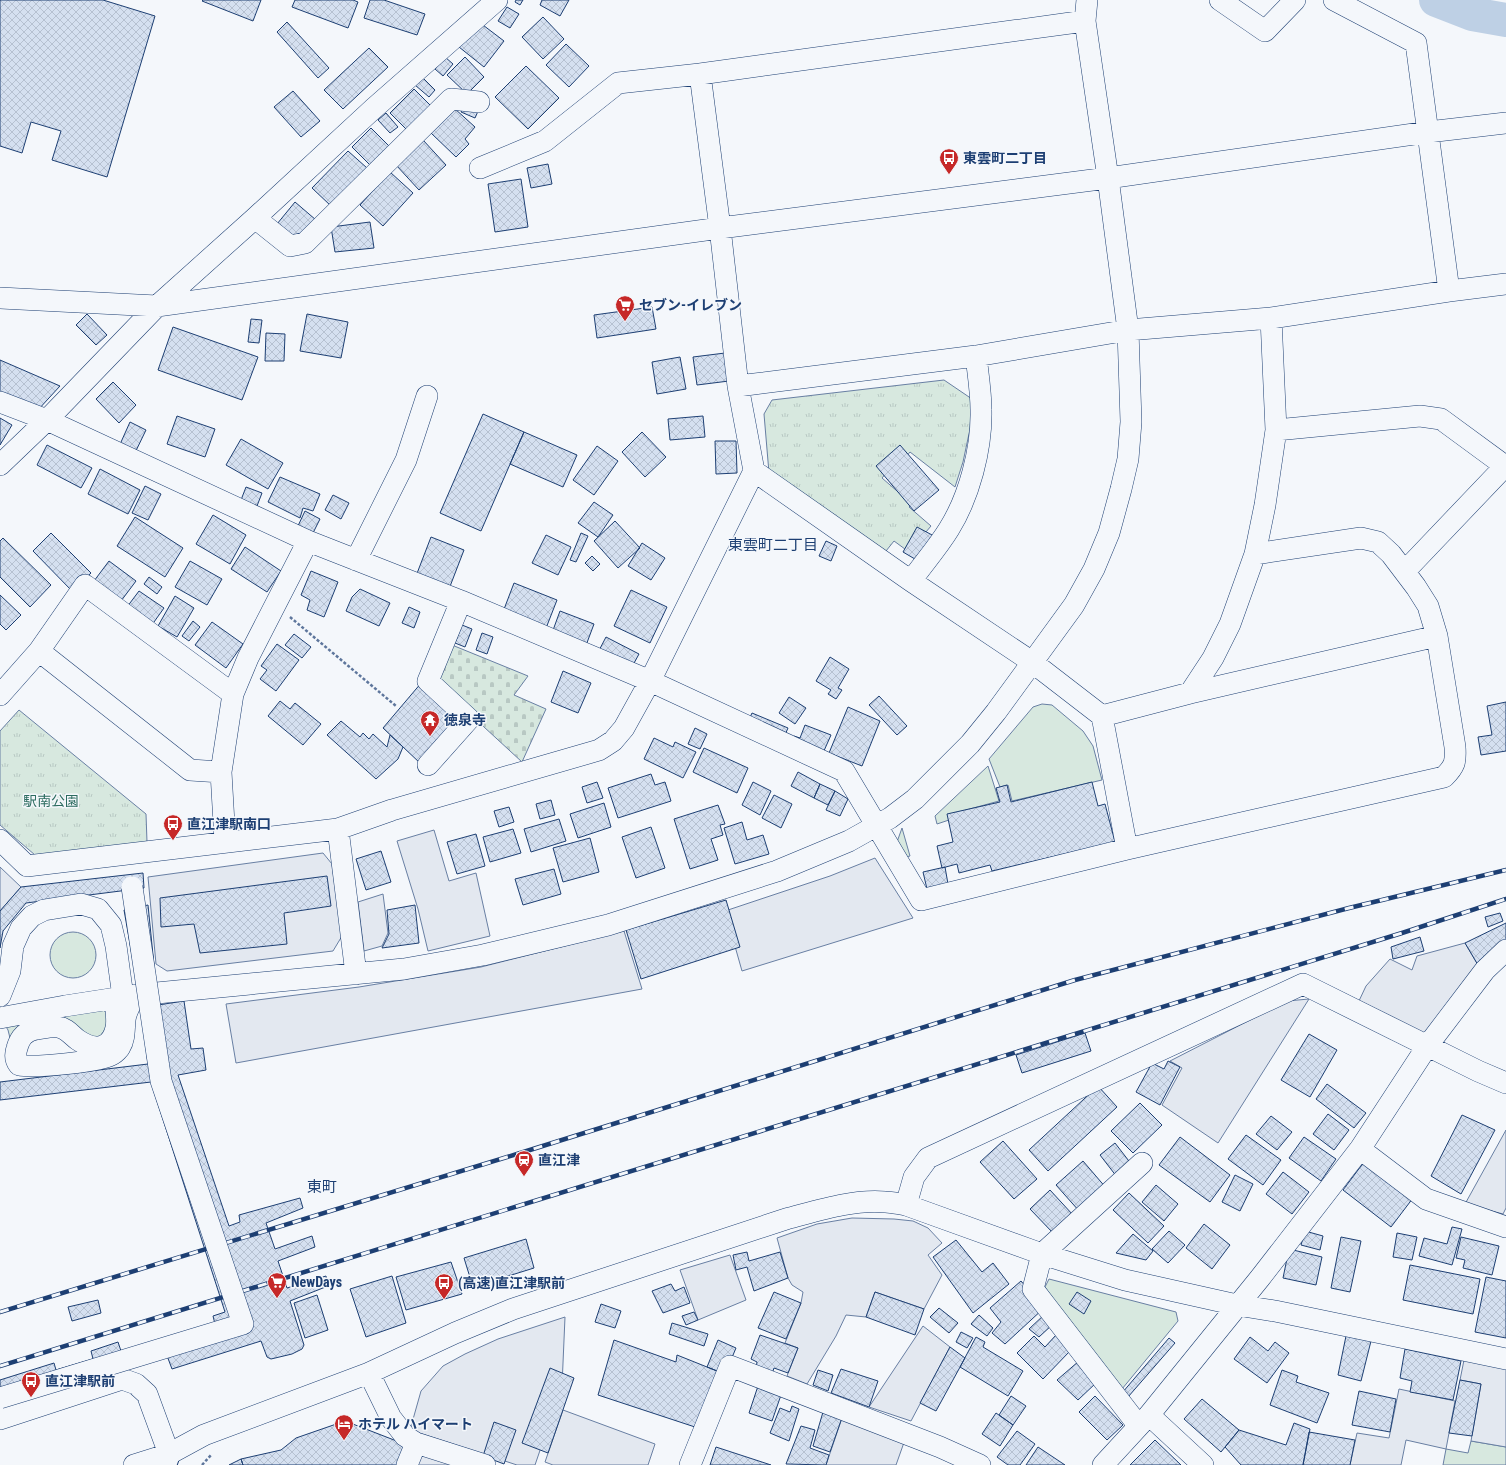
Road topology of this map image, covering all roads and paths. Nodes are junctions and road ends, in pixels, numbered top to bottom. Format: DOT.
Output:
graph roads {
  1 [pos="497,0"];
  2 [pos="1087,0"];
  3 [pos="1220,0"];
  4 [pos="1295,0"];
  5 [pos="1334,0"];
  6 [pos="1085,21"];
  7 [pos="700,74"];
  8 [pos="479,102"];
  9 [pos="1506,123"];
  10 [pos="1428,132"];
  11 [pos="480,168"];
  12 [pos="1108,178"];
  13 [pos="255,218"];
  14 [pos="720,228"];
  15 [pos="1506,284"];
  16 [pos="1449,291"];
  17 [pos="0,298"];
  18 [pos="157,306"];
  19 [pos="1271,318"];
  20 [pos="1128,330"];
  21 [pos="976,356"];
  22 [pos="738,386"];
  23 [pos="427,396"];
  24 [pos="0,402"];
  25 [pos="48,420"];
  26 [pos="1276,430"];
  27 [pos="0,465"];
  28 [pos="1506,465"];
  29 [pos="754,471"];
  30 [pos="308,541"];
  31 [pos="1255,554"];
  32 [pos="356,560"];
  33 [pos="1405,571"];
  34 [pos="911,581"];
  35 [pos="461,601"];
  36 [pos="276,605"];
  37 [pos="1437,636"];
  38 [pos="39,651"];
  39 [pos="1032,662"];
  40 [pos="650,681"];
  41 [pos="1190,693"];
  42 [pos="233,694"];
  43 [pos="0,695"];
  44 [pos="396,706"];
  45 [pos="1102,716"];
  46 [pos="428,765"];
  47 [pos="221,772"];
  48 [pos="877,826"];
  49 [pos="338,829"];
  50 [pos="0,840"];
  51 [pos="225,841"];
  52 [pos="1127,849"];
  53 [pos="132,887"];
  54 [pos="1506,950"];
  55 [pos="356,974"];
  56 [pos="0,996"];
  57 [pos="124,996"];
  58 [pos="0,1018"];
  59 [pos="0,1028"];
  60 [pos="1428,1045"];
  61 [pos="16,1061"];
  62 [pos="1506,1083"];
  63 [pos="1360,1149"];
  64 [pos="1142,1162"];
  65 [pos="906,1205"];
  66 [pos="1506,1227"];
  67 [pos="1042,1254"];
  68 [pos="1237,1305"];
  69 [pos="1506,1359"];
  70 [pos="369,1374"];
  71 [pos="0,1398"];
  72 [pos="0,1419"];
  73 [pos="1143,1420"];
  74 [pos="416,1443"];
  75 [pos="167,1459"];
  76 [pos="134,1465"];
  77 [pos="407,1465"];
  78 [pos="485,1465"];
  79 [pos="690,1465"];
  80 [pos="980,1465"];
  81 [pos="1103,1465"];
  82 [pos="1203,1465"];
  1 -- 13 [label="street"];
  2 -- 6 [label="street"];
  3 -- 4 [label="street"];
  5 -- 10 [label="street"];
  6 -- 7 [label="street"];
  6 -- 12 [label="street"];
  7 -- 11 [label="street"];
  7 -- 14 [label="street"];
  8 -- 13 [label="street"];
  9 -- 10 [label="street"];
  10 -- 12 [label="street"];
  10 -- 16 [label="street"];
  12 -- 14 [label="street"];
  12 -- 20 [label="street"];
  13 -- 18 [label="street"];
  14 -- 18 [label="street"];
  14 -- 22 [label="street"];
  15 -- 16 [label="street"];
  16 -- 19 [label="street"];
  17 -- 18 [label="street"];
  18 -- 25 [label="street"];
  19 -- 20 [label="street"];
  19 -- 26 [label="street"];
  20 -- 21 [label="street"];
  20 -- 39 [label="street"];
  21 -- 22 [label="street"];
  21 -- 34 [label="street"];
  22 -- 29 [label="street"];
  23 -- 32 [label="street"];
  24 -- 25 [label="street"];
  25 -- 27 [label="street"];
  25 -- 30 [label="street"];
  26 -- 28 [label="street"];
  26 -- 31 [label="street"];
  28 -- 33 [label="street"];
  29 -- 34 [label="street"];
  29 -- 40 [label="street"];
  30 -- 32 [label="street"];
  30 -- 36 [label="street"];
  31 -- 33 [label="street"];
  31 -- 41 [label="street"];
  32 -- 35 [label="street"];
  33 -- 37 [label="street"];
  34 -- 39 [label="street"];
  35 -- 40 [label="street"];
  35 -- 46 [label="street"];
  36 -- 42 [label="street"];
  36 -- 44 [label="path"];
  37 -- 41 [label="street"];
  37 -- 52 [label="street"];
  38 -- 42 [label="street"];
  38 -- 43 [label="street"];
  38 -- 47 [label="street"];
  39 -- 45 [label="street"];
  39 -- 48 [label="street"];
  40 -- 48 [label="street"];
  40 -- 49 [label="street"];
  41 -- 45 [label="street"];
  42 -- 47 [label="street"];
  45 -- 52 [label="street"];
  47 -- 51 [label="street"];
  48 -- 52 [label="street"];
  48 -- 55 [label="street"];
  49 -- 51 [label="street"];
  49 -- 55 [label="street"];
  50 -- 51 [label="street"];
  53 -- 71 [label="street, bridge"];
  54 -- 60 [label="street"];
  55 -- 57 [label="street"];
  56 -- 57 [label="street"];
  57 -- 58 [label="street"];
  57 -- 61 [label="street"];
  57 -- 61 [label="street"];
  59 -- 61 [label="street"];
  60 -- 62 [label="street"];
  60 -- 63 [label="street"];
  60 -- 65 [label="street"];
  63 -- 66 [label="street"];
  63 -- 68 [label="street"];
  64 -- 67 [label="street"];
  65 -- 67 [label="street"];
  65 -- 70 [label="street"];
  67 -- 68 [label="street"];
  67 -- 73 [label="street"];
  68 -- 69 [label="street"];
  68 -- 73 [label="street"];
  70 -- 74 [label="street"];
  70 -- 75 [label="street"];
  72 -- 75 [label="street"];
  73 -- 81 [label="street"];
  73 -- 82 [label="street"];
  74 -- 77 [label="street"];
  74 -- 78 [label="street"];
  75 -- 76 [label="street"];
  79 -- 80 [label="street"];
}
